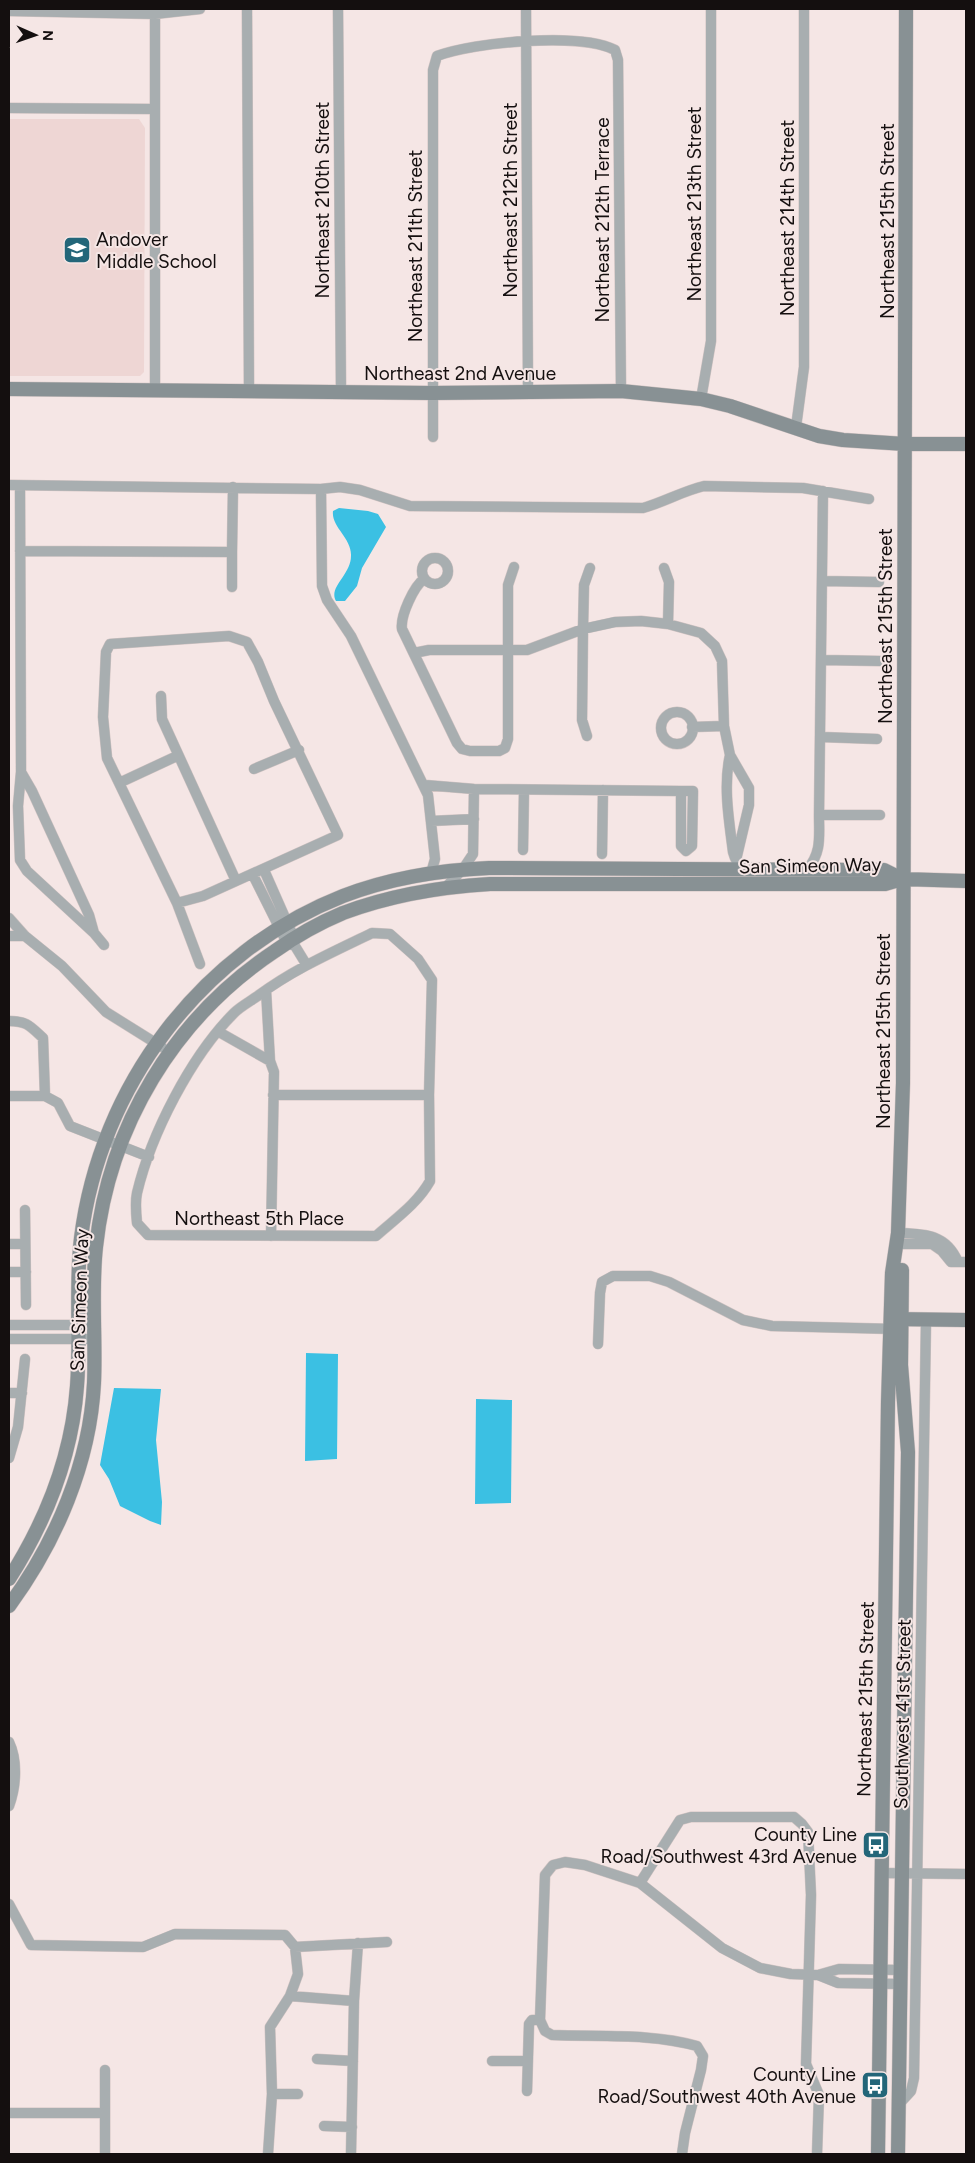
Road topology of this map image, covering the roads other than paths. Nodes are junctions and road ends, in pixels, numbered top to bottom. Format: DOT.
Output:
graph roads {
  1 [pos="200,9"];
  2 [pos="247,9"];
  3 [pos="338,9"];
  4 [pos="526,9"];
  5 [pos="711,9"];
  6 [pos="804,9"];
  7 [pos="906,9"];
  8 [pos="9,11"];
  9 [pos="155,14"];
  10 [pos="527,40"];
  11 [pos="9,108"];
  12 [pos="154,109"];
  13 [pos="9,388"];
  14 [pos="155,389"];
  15 [pos="249,390"];
  16 [pos="620,391"];
  17 [pos="341,392"];
  18 [pos="528,392"];
  19 [pos="432,393"];
  20 [pos="702,399"];
  21 [pos="796,427"];
  22 [pos="433,437"];
  23 [pos="905,444"];
  24 [pos="966,444"];
  25 [pos="9,486"];
  26 [pos="20,486"];
  27 [pos="233,487"];
  28 [pos="321,489"];
  29 [pos="823,491"];
  30 [pos="869,499"];
  31 [pos="20,551"];
  32 [pos="232,552"];
  33 [pos="514,567"];
  34 [pos="590,568"];
  35 [pos="664,568"];
  36 [pos="424,578"];
  37 [pos="822,582"];
  38 [pos="879,582"];
  39 [pos="232,587"];
  40 [pos="668,624"];
  41 [pos="583,628"];
  42 [pos="509,651"];
  43 [pos="414,653"];
  44 [pos="822,660"];
  45 [pos="880,661"];
  46 [pos="161,696"];
  47 [pos="724,726"];
  48 [pos="692,727"];
  49 [pos="587,736"];
  50 [pos="821,738"];
  51 [pos="877,739"];
  52 [pos="299,750"];
  53 [pos="730,755"];
  54 [pos="177,756"];
  55 [pos="254,769"];
  56 [pos="21,772"];
  57 [pos="119,783"];
  58 [pos="430,786"];
  59 [pos="474,789"];
  60 [pos="524,790"];
  61 [pos="603,790"];
  62 [pos="681,791"];
  63 [pos="819,815"];
  64 [pos="880,815"];
  65 [pos="474,819"];
  66 [pos="434,821"];
  67 [pos="523,850"];
  68 [pos="474,854"];
  69 [pos="602,854"];
  70 [pos="737,865"];
  71 [pos="483,868"];
  72 [pos="264,870"];
  73 [pos="808,870"];
  74 [pos="253,875"];
  75 [pos="451,877"];
  76 [pos="902,879"];
  77 [pos="966,880"];
  78 [pos="236,881"];
  79 [pos="737,885"];
  80 [pos="177,903"];
  81 [pos="9,918"];
  82 [pos="284,927"];
  83 [pos="94,933"];
  84 [pos="9,936"];
  85 [pos="25,936"];
  86 [pos="292,942"];
  87 [pos="104,945"];
  88 [pos="200,964"];
  89 [pos="306,964"];
  90 [pos="266,990"];
  91 [pos="9,1021"];
  92 [pos="219,1032"];
  93 [pos="156,1043"];
  94 [pos="170,1051"];
  95 [pos="270,1061"];
  96 [pos="429,1094"];
  97 [pos="273,1095"];
  98 [pos="9,1096"];
  99 [pos="45,1096"];
  100 [pos="104,1140"];
  101 [pos="119,1146"];
  102 [pos="149,1157"];
  103 [pos="25,1210"];
  104 [pos="271,1236"];
  105 [pos="898,1239"];
  106 [pos="9,1244"];
  107 [pos="25,1244"];
  108 [pos="962,1262"];
  109 [pos="9,1272"];
  110 [pos="26,1272"];
  111 [pos="26,1305"];
  112 [pos="926,1320"];
  113 [pos="966,1320"];
  114 [pos="896,1324"];
  115 [pos="9,1325"];
  116 [pos="95,1325"];
  117 [pos="79,1332"];
  118 [pos="9,1339"];
  119 [pos="94,1339"];
  120 [pos="598,1344"];
  121 [pos="25,1360"];
  122 [pos="9,1393"];
  123 [pos="22,1393"];
  124 [pos="9,1458"];
  125 [pos="907,1555"];
  126 [pos="922,1556"];
  127 [pos="9,1579"];
  128 [pos="9,1606"];
  129 [pos="9,1742"];
  130 [pos="9,1806"];
  131 [pos="881,1873"];
  132 [pos="902,1874"];
  133 [pos="917,1874"];
  134 [pos="966,1874"];
  135 [pos="640,1883"];
  136 [pos="9,1904"];
  137 [pos="387,1942"];
  138 [pos="358,1943"];
  139 [pos="295,1946"];
  140 [pos="850,1970"];
  141 [pos="880,1970"];
  142 [pos="813,1975"];
  143 [pos="901,1977"];
  144 [pos="849,1984"];
  145 [pos="879,1984"];
  146 [pos="290,1996"];
  147 [pos="354,2001"];
  148 [pos="540,2020"];
  149 [pos="317,2059"];
  150 [pos="353,2061"];
  151 [pos="492,2061"];
  152 [pos="528,2061"];
  153 [pos="105,2070"];
  154 [pos="527,2091"];
  155 [pos="272,2094"];
  156 [pos="298,2094"];
  157 [pos="899,2104"];
  158 [pos="9,2113"];
  159 [pos="105,2113"];
  160 [pos="324,2126"];
  161 [pos="352,2127"];
  162 [pos="105,2154"];
  163 [pos="268,2154"];
  164 [pos="352,2154"];
  165 [pos="682,2154"];
  166 [pos="817,2154"];
  167 [pos="878,2154"];
  168 [pos="898,2154"];
  1 -- 9 [label="street"];
  2 -- 15 [label="street"];
  3 -- 17 [label="street, Northeast 210th Street"];
  4 -- 10 [label="street, Northeast 212th Street"];
  5 -- 20 [label="street, Northeast 213th Street"];
  6 -- 21 [label="street, Northeast 214th Street"];
  7 -- 23 [label="street, Northeast 215th Street"];
  8 -- 9 [label="street"];
  9 -- 12 [label="street"];
  10 -- 16 [label="street, Northeast 212th Terrace"];
  10 -- 18 [label="street, Northeast 212th Street"];
  10 -- 19 [label="street, Northeast 211th Street"];
  11 -- 12 [label="street"];
  12 -- 14 [label="street"];
  13 -- 14 [label="street, Northeast 2nd Avenue"];
  14 -- 15 [label="street, Northeast 2nd Avenue"];
  15 -- 17 [label="street, Northeast 2nd Avenue"];
  16 -- 18 [label="street, Northeast 2nd Avenue"];
  16 -- 20 [label="street, Northeast 2nd Avenue"];
  17 -- 19 [label="street, Northeast 2nd Avenue"];
  18 -- 19 [label="street, Northeast 2nd Avenue"];
  19 -- 22 [label="street, Northeast 211th Street"];
  20 -- 21 [label="street, Northeast 2nd Avenue"];
  21 -- 23 [label="street, Northeast 2nd Avenue"];
  23 -- 24 [label="street, Northeast 2nd Avenue"];
  23 -- 76 [label="street, Northeast 215th Street"];
  25 -- 26 [label="street"];
  26 -- 27 [label="street"];
  26 -- 31 [label="street"];
  27 -- 28 [label="street"];
  27 -- 32 [label="street"];
  28 -- 29 [label="street"];
  28 -- 58 [label="street"];
  29 -- 30 [label="street"];
  29 -- 37 [label="street"];
  31 -- 32 [label="street"];
  31 -- 56 [label="street"];
  32 -- 39 [label="street"];
  33 -- 42 [label="street"];
  34 -- 41 [label="street"];
  35 -- 40 [label="street"];
  36 -- 43 [label="street"];
  37 -- 38 [label="street"];
  37 -- 44 [label="street"];
  40 -- 41 [label="street"];
  40 -- 47 [label="street"];
  41 -- 42 [label="street"];
  41 -- 49 [label="street"];
  42 -- 43 [label="street"];
  42 -- 43 [label="street"];
  44 -- 45 [label="street"];
  44 -- 50 [label="street"];
  46 -- 54 [label="street"];
  47 -- 48 [label="street"];
  47 -- 53 [label="street"];
  50 -- 51 [label="street"];
  50 -- 63 [label="street"];
  52 -- 55 [label="street"];
  52 -- 57 [label="street"];
  52 -- 72 [label="street"];
  53 -- 70 [label="street"];
  53 -- 70 [label="street"];
  54 -- 57 [label="street"];
  54 -- 78 [label="street"];
  56 -- 83 [label="street"];
  56 -- 83 [label="street"];
  57 -- 80 [label="street"];
  58 -- 59 [label="street"];
  58 -- 66 [label="street"];
  59 -- 60 [label="street"];
  59 -- 65 [label="street"];
  60 -- 61 [label="street"];
  60 -- 67 [label="street"];
  61 -- 62 [label="street"];
  61 -- 69 [label="street"];
  62 -- 62 [label="street"];
  63 -- 64 [label="street"];
  63 -- 73 [label="street"];
  65 -- 66 [label="street"];
  65 -- 68 [label="street"];
  66 -- 75 [label="street"];
  68 -- 71 [label="street"];
  68 -- 75 [label="street"];
  70 -- 71 [label="street, San Simeon Way"];
  70 -- 73 [label="street, San Simeon Way"];
  70 -- 79 [label="street"];
  71 -- 75 [label="street, San Simeon Way"];
  72 -- 74 [label="street"];
  72 -- 82 [label="street"];
  73 -- 76 [label="street, San Simeon Way"];
  74 -- 78 [label="street"];
  74 -- 82 [label="street"];
  75 -- 79 [label="street, San Simeon Way"];
  75 -- 82 [label="street, San Simeon Way"];
  75 -- 86 [label="street, San Simeon Way"];
  76 -- 77 [label="street"];
  76 -- 79 [label="street, San Simeon Way"];
  76 -- 105 [label="street, Northeast 215th Street"];
  78 -- 80 [label="street"];
  80 -- 88 [label="street"];
  81 -- 85 [label="street"];
  82 -- 86 [label="street"];
  82 -- 93 [label="street, San Simeon Way"];
  83 -- 87 [label="street"];
  84 -- 85 [label="street"];
  85 -- 93 [label="street"];
  86 -- 89 [label="street"];
  86 -- 94 [label="street, San Simeon Way"];
  89 -- 90 [label="street, Northeast 5th Place"];
  89 -- 96 [label="street, Northeast 5th Place"];
  90 -- 92 [label="street, Northeast 5th Place"];
  90 -- 95 [label="street"];
  91 -- 99 [label="street"];
  92 -- 95 [label="street"];
  92 -- 102 [label="street, Northeast 5th Place"];
  93 -- 94 [label="street"];
  93 -- 100 [label="street, San Simeon Way"];
  94 -- 101 [label="street, San Simeon Way"];
  95 -- 97 [label="street"];
  96 -- 97 [label="street"];
  96 -- 104 [label="street, Northeast 5th Place"];
  97 -- 104 [label="street"];
  98 -- 99 [label="street"];
  99 -- 100 [label="street"];
  100 -- 101 [label="street"];
  100 -- 117 [label="street, San Simeon Way"];
  101 -- 102 [label="street"];
  101 -- 116 [label="street, San Simeon Way"];
  102 -- 104 [label="street, Northeast 5th Place"];
  103 -- 107 [label="street"];
  105 -- 108 [label="street"];
  105 -- 114 [label="street, Northeast 215th Street"];
  106 -- 107 [label="street"];
  107 -- 110 [label="street"];
  109 -- 110 [label="street"];
  110 -- 111 [label="street"];
  112 -- 113 [label="street"];
  112 -- 114 [label="street"];
  112 -- 126 [label="street, Southwest 41st Street"];
  114 -- 120 [label="street"];
  114 -- 125 [label="street, Northeast 215th Street"];
  114 -- 131 [label="street, Northeast 215th Street"];
  115 -- 117 [label="street"];
  116 -- 117 [label="street"];
  116 -- 119 [label="street, San Simeon Way"];
  117 -- 118 [label="street"];
  117 -- 119 [label="street"];
  117 -- 127 [label="street, San Simeon Way"];
  119 -- 128 [label="street, San Simeon Way"];
  121 -- 123 [label="street"];
  122 -- 123 [label="street"];
  123 -- 124 [label="street"];
  125 -- 126 [label="street"];
  125 -- 132 [label="street, Northeast 215th Street"];
  126 -- 133 [label="street, Southwest 41st Street"];
  129 -- 130 [label="street"];
  131 -- 132 [label="street"];
  131 -- 141 [label="street, Northeast 215th Street"];
  132 -- 133 [label="street"];
  132 -- 143 [label="street, Northeast 215th Street"];
  133 -- 134 [label="street"];
  133 -- 157 [label="street, Southwest 41st Street"];
  135 -- 142 [label="street"];
  135 -- 142 [label="street"];
  135 -- 148 [label="street"];
  136 -- 139 [label="street"];
  137 -- 138 [label="street"];
  138 -- 139 [label="street"];
  138 -- 147 [label="street"];
  139 -- 146 [label="street"];
  140 -- 141 [label="street"];
  140 -- 142 [label="street"];
  140 -- 144 [label="street"];
  141 -- 143 [label="street"];
  141 -- 145 [label="street, Northeast 215th Street"];
  142 -- 144 [label="street"];
  142 -- 166 [label="street"];
  143 -- 145 [label="street"];
  143 -- 157 [label="street, Northeast 215th Street"];
  144 -- 145 [label="street"];
  145 -- 167 [label="street, Northeast 215th Street"];
  146 -- 147 [label="street"];
  146 -- 155 [label="street"];
  147 -- 150 [label="street"];
  148 -- 152 [label="street"];
  148 -- 165 [label="street"];
  149 -- 150 [label="street"];
  150 -- 161 [label="street"];
  151 -- 152 [label="street"];
  152 -- 154 [label="street"];
  153 -- 159 [label="street"];
  155 -- 156 [label="street"];
  155 -- 163 [label="street"];
  157 -- 168 [label="street, Northeast 215th Street"];
  158 -- 159 [label="street"];
  159 -- 162 [label="street"];
  160 -- 161 [label="street"];
  161 -- 164 [label="street"];
}
